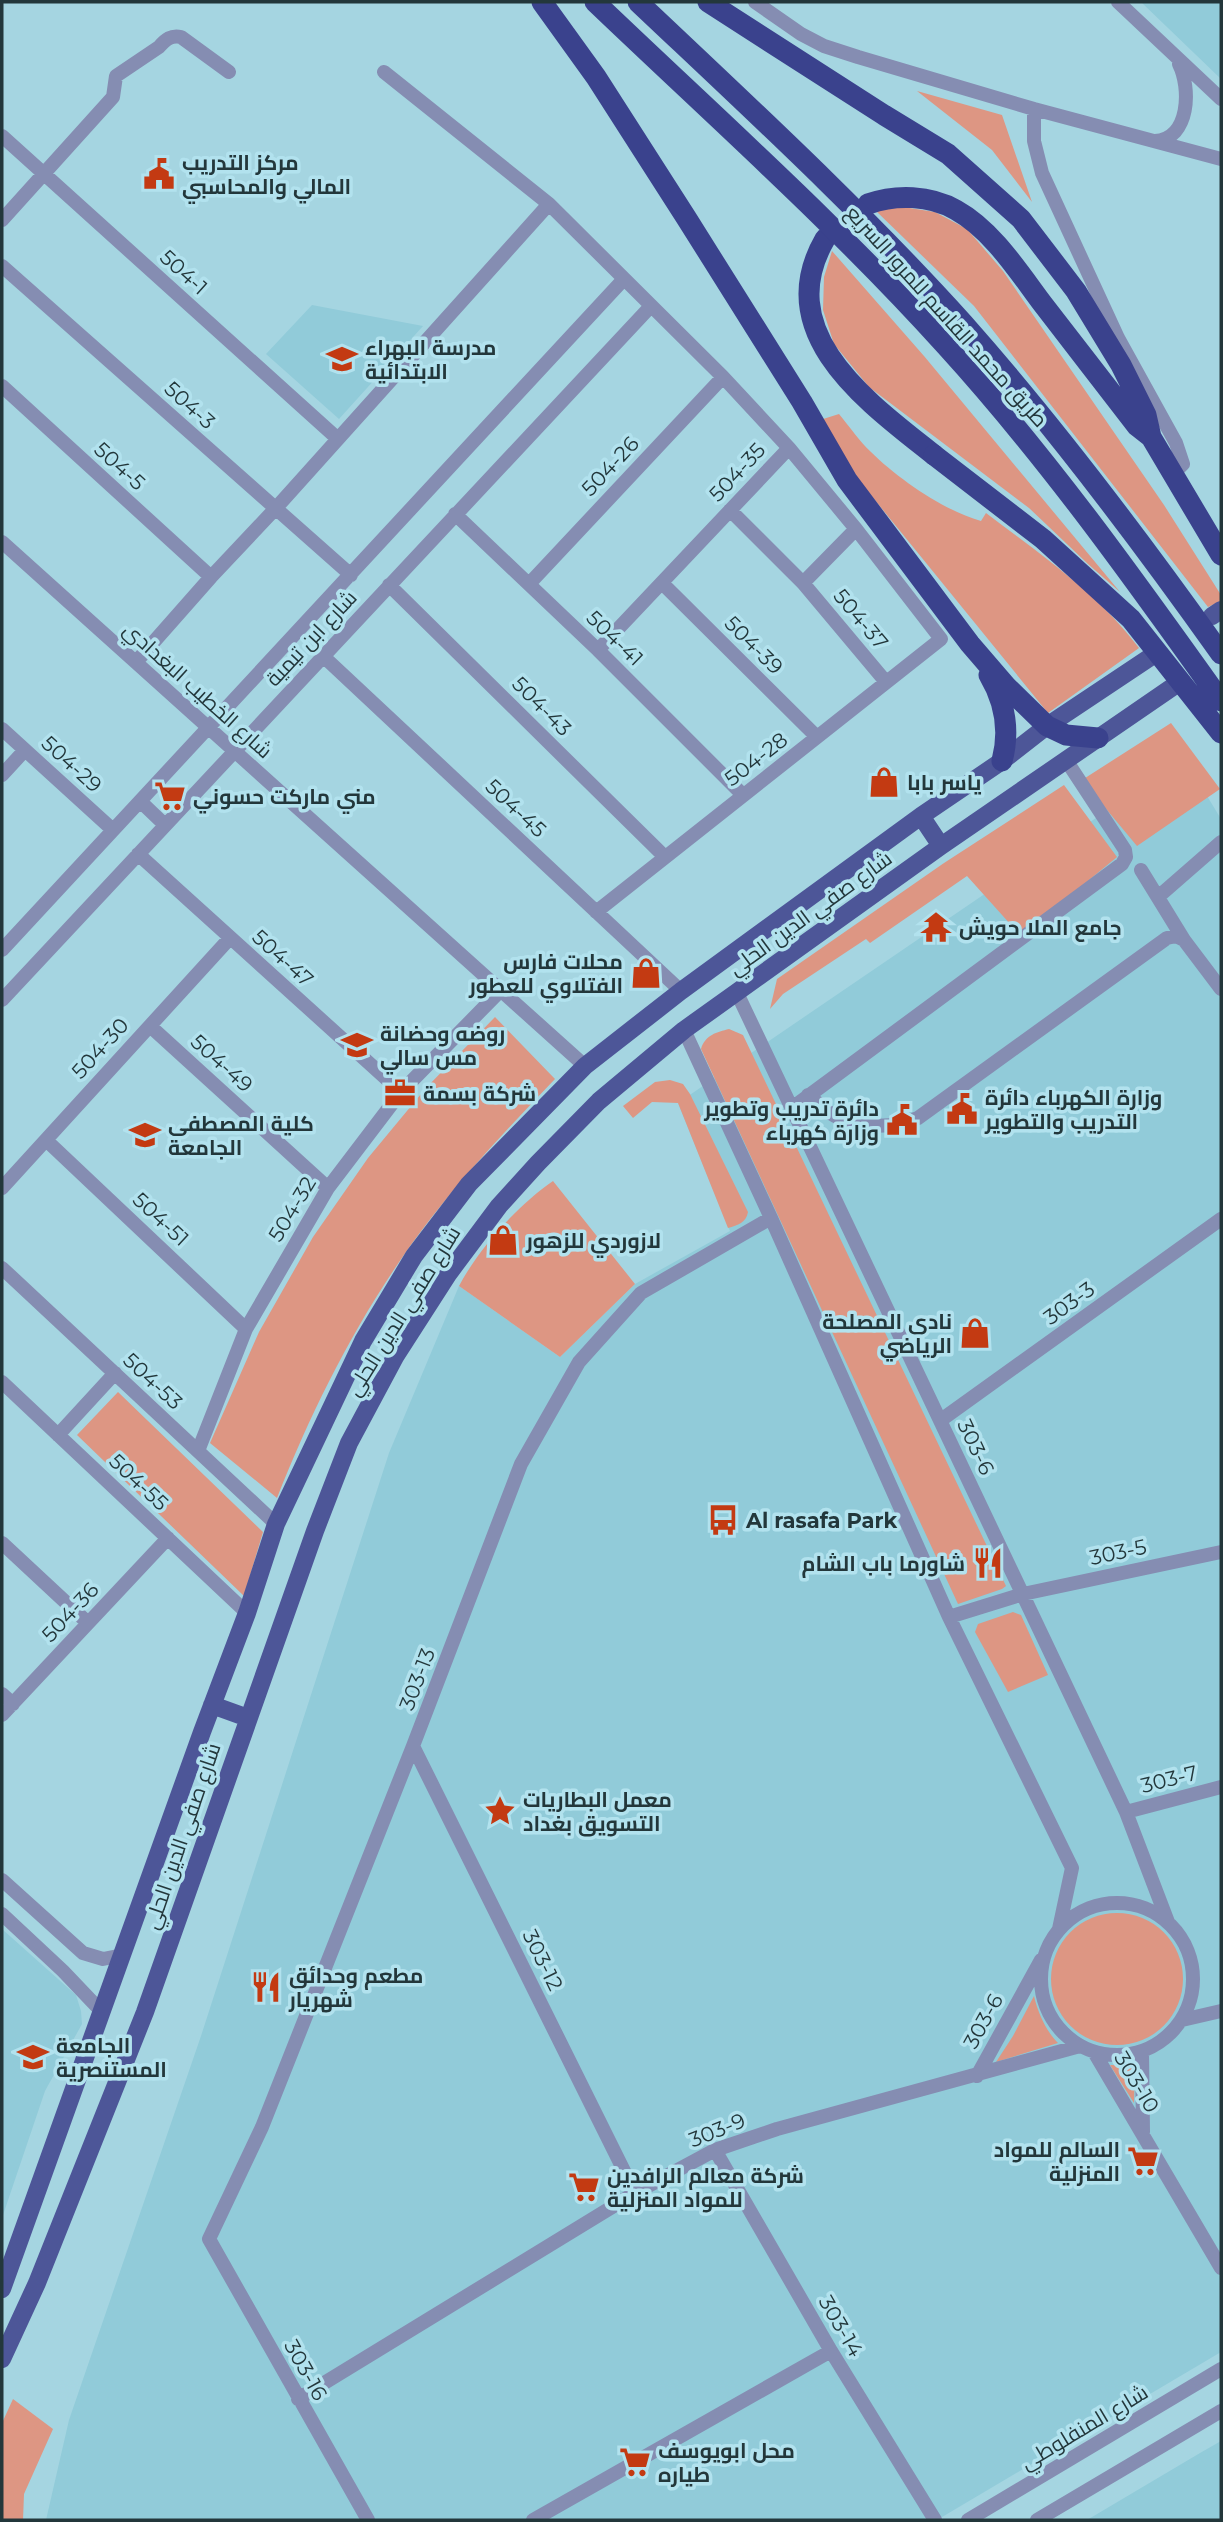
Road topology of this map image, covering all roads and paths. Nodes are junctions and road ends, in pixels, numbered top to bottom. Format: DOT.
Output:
graph roads {
  1 [pos="542,2"];
  2 [pos="595,2"];
  3 [pos="638,2"];
  4 [pos="708,2"];
  5 [pos="755,2"];
  6 [pos="1118,2"];
  7 [pos="1177,60"];
  8 [pos="229,72"];
  9 [pos="384,72"];
  10 [pos="1221,99"];
  11 [pos="1034,109"];
  12 [pos="2,136"];
  13 [pos="1154,141"];
  14 [pos="1221,159"];
  15 [pos="44,174"];
  16 [pos="549,204"];
  17 [pos="868,204"];
  18 [pos="2,220"];
  19 [pos="825,239"];
  20 [pos="2,266"];
  21 [pos="623,280"];
  22 [pos="651,306"];
  23 [pos="723,377"];
  24 [pos="2,386"];
  25 [pos="1151,438"];
  26 [pos="338,439"];
  27 [pos="789,448"];
  28 [pos="1174,473"];
  29 [pos="276,508"];
  30 [pos="730,510"];
  31 [pos="455,514"];
  32 [pos="856,529"];
  33 [pos="1214,536"];
  34 [pos="2,542"];
  35 [pos="1221,555"];
  36 [pos="351,575"];
  37 [pos="211,577"];
  38 [pos="662,583"];
  39 [pos="803,583"];
  40 [pos="528,584"];
  41 [pos="389,585"];
  42 [pos="970,644"];
  43 [pos="598,650"];
  44 [pos="1221,654"];
  45 [pos="323,656"];
  46 [pos="1149,658"];
  47 [pos="136,662"];
  48 [pos="887,682"];
  49 [pos="1174,686"];
  50 [pos="1221,701"];
  51 [pos="1047,726"];
  52 [pos="208,727"];
  53 [pos="2,729"];
  54 [pos="1221,733"];
  55 [pos="817,737"];
  56 [pos="1098,738"];
  57 [pos="25,750"];
  58 [pos="234,751"];
  59 [pos="1066,760"];
  60 [pos="1002,761"];
  61 [pos="2,775"];
  62 [pos="743,795"];
  63 [pos="140,800"];
  64 [pos="920,817"];
  65 [pos="165,825"];
  66 [pos="114,830"];
  67 [pos="1221,842"];
  68 [pos="941,846"];
  69 [pos="138,854"];
  70 [pos="665,857"];
  71 [pos="1141,870"];
  72 [pos="1158,897"];
  73 [pos="596,912"];
  74 [pos="230,938"];
  75 [pos="1184,940"];
  76 [pos="2,950"];
  77 [pos="1221,989"];
  78 [pos="501,990"];
  79 [pos="681,991"];
  80 [pos="737,993"];
  81 [pos="2,1000"];
  82 [pos="150,1026"];
  83 [pos="684,1030"];
  84 [pos="585,1066"];
  85 [pos="401,1092"];
  86 [pos="808,1095"];
  87 [pos="792,1108"];
  88 [pos="46,1140"];
  89 [pos="2,1188"];
  90 [pos="328,1188"];
  91 [pos="771,1218"];
  92 [pos="1221,1219"];
  93 [pos="4,1275"];
  94 [pos="247,1329"];
  95 [pos="114,1373"];
  96 [pos="2,1382"];
  97 [pos="941,1420"];
  98 [pos="58,1434"];
  99 [pos="198,1451"];
  100 [pos="276,1524"];
  101 [pos="168,1538"];
  102 [pos="2,1543"];
  103 [pos="1221,1552"];
  104 [pos="1023,1594"];
  105 [pos="247,1613"];
  106 [pos="949,1617"];
  107 [pos="88,1623"];
  108 [pos="7,1699"];
  109 [pos="212,1705"];
  110 [pos="2,1715"];
  111 [pos="248,1717"];
  112 [pos="413,1746"];
  113 [pos="1221,1787"];
  114 [pos="1126,1811"];
  115 [pos="4,1886"];
  116 [pos="2,1914"];
  117 [pos="41,1917"];
  118 [pos="1168,1922"];
  119 [pos="1059,1929"];
  120 [pos="25,1936"];
  121 [pos="1046,1950"];
  122 [pos="123,1955"];
  123 [pos="1221,2011"];
  124 [pos="102,2012"];
  125 [pos="1182,2020"];
  126 [pos="1080,2046"];
  127 [pos="1094,2052"];
  128 [pos="1142,2052"];
  129 [pos="977,2076"];
  130 [pos="1143,2133"];
  131 [pos="715,2150"];
  132 [pos="635,2193"];
  133 [pos="209,2239"];
  134 [pos="1221,2268"];
  135 [pos="2,2289"];
  136 [pos="831,2351"];
  137 [pos="2,2359"];
  138 [pos="1221,2369"];
  139 [pos="298,2399"];
  140 [pos="1221,2412"];
  141 [pos="368,2520"];
  142 [pos="533,2520"];
  143 [pos="935,2520"];
  144 [pos="968,2520"];
  145 [pos="1037,2520"];
  1 -- 42 [label="highway"];
  2 -- 50 [label="highway, طريق محمد القاسم للمرور السريع, bridge"];
  3 -- 44 [label="highway, طريق محمد القاسم للمرور السريع, bridge"];
  4 -- 25 [label="highway"];
  5 -- 11 [label="street"];
  6 -- 7 [label="street"];
  7 -- 10 [label="street"];
  7 -- 13 [label="street"];
  8 -- 15 [label="street"];
  9 -- 16 [label="street, 504-35"];
  11 -- 13 [label="street"];
  11 -- 28 [label="street"];
  12 -- 15 [label="street, 504-1"];
  13 -- 14 [label="street"];
  15 -- 18 [label="street"];
  15 -- 26 [label="street, 504-1"];
  16 -- 21 [label="street, 504-35"];
  16 -- 26 [label="street"];
  17 -- 25 [label="highway"];
  19 -- 54 [label="highway, bridge"];
  20 -- 29 [label="street, 504-3"];
  21 -- 22 [label="street, 504-35"];
  21 -- 36 [label="street, شارع ابن تيمية"];
  22 -- 23 [label="street, 504-35"];
  22 -- 31 [label="street, شارع ابن تيمية"];
  23 -- 27 [label="street, 504-35"];
  23 -- 40 [label="street, 504-26"];
  24 -- 37 [label="street, 504-5"];
  25 -- 28 [label="highway"];
  26 -- 29 [label="street"];
  27 -- 30 [label="street, 504-35"];
  27 -- 32 [label="street"];
  28 -- 33 [label="highway"];
  29 -- 36 [label="street, 504-3"];
  29 -- 37 [label="street"];
  30 -- 38 [label="street, 504-35"];
  30 -- 39 [label="street, 504-37"];
  31 -- 40 [label="street, 504-41"];
  31 -- 41 [label="street, شارع ابن تيمية"];
  32 -- 39 [label="street, 504-37"];
  32 -- 48 [label="street, 504-28"];
  33 -- 35 [label="highway"];
  34 -- 47 [label="street, شارع الخطيب البغدادي"];
  36 -- 52 [label="street, شارع ابن تيمية"];
  37 -- 47 [label="street"];
  38 -- 43 [label="street, 504-35"];
  38 -- 55 [label="street, 504-39"];
  39 -- 48 [label="street, 504-37"];
  40 -- 43 [label="street, 504-41"];
  41 -- 45 [label="street, شارع ابن تيمية"];
  41 -- 70 [label="street, 504-43"];
  42 -- 51 [label="highway"];
  42 -- 60 [label="highway"];
  43 -- 62 [label="street, 504-41"];
  45 -- 58 [label="street, شارع ابن تيمية"];
  45 -- 73 [label="street, 504-45"];
  46 -- 51 [label="main road, شارع صفي الدين الحلي"];
  47 -- 52 [label="street, شارع الخطيب البغدادي"];
  48 -- 55 [label="street, 504-28"];
  49 -- 56 [label="main road, شارع صفي الدين الحلي"];
  51 -- 56 [label="highway"];
  51 -- 60 [label="main road, شارع صفي الدين الحلي"];
  52 -- 58 [label="street, شارع الخطيب البغدادي"];
  52 -- 63 [label="street, شارع ابن تيمية"];
  53 -- 57 [label="street, 504-29"];
  55 -- 62 [label="street, 504-28"];
  56 -- 59 [label="main road, شارع صفي الدين الحلي"];
  57 -- 61 [label="street"];
  57 -- 66 [label="street, 504-29"];
  58 -- 65 [label="street, شارع ابن تيمية"];
  58 -- 78 [label="street, شارع الخطيب البغدادي"];
  59 -- 68 [label="main road, شارع صفي الدين الحلي"];
  59 -- 86 [label="street"];
  60 -- 64 [label="main road, شارع صفي الدين الحلي"];
  62 -- 70 [label="street, 504-28"];
  63 -- 65 [label="street"];
  63 -- 66 [label="street, شارع ابن تيمية"];
  64 -- 68 [label="main road"];
  64 -- 79 [label="main road, شارع صفي الدين الحلي"];
  65 -- 69 [label="street, شارع ابن تيمية"];
  66 -- 76 [label="street, شارع ابن تيمية"];
  67 -- 72 [label="street"];
  68 -- 80 [label="main road, شارع صفي الدين الحلي"];
  69 -- 74 [label="street, 504-47"];
  69 -- 81 [label="street, شارع ابن تيمية"];
  70 -- 73 [label="street, 504-28"];
  71 -- 72 [label="street"];
  72 -- 75 [label="street"];
  73 -- 79 [label="street, 504-45"];
  74 -- 82 [label="street, 504-30"];
  74 -- 85 [label="street, 504-47"];
  75 -- 77 [label="street"];
  75 -- 86 [label="street"];
  78 -- 84 [label="street, شارع الخطيب البغدادي"];
  78 -- 85 [label="street, 504-32"];
  79 -- 84 [label="main road, شارع صفي الدين الحلي"];
  80 -- 83 [label="main road, شارع صفي الدين الحلي"];
  80 -- 87 [label="street, 303-6"];
  82 -- 88 [label="street, 504-30"];
  82 -- 90 [label="street, 504-49"];
  83 -- 91 [label="street"];
  83 -- 111 [label="main road, شارع صفي الدين الحلي"];
  84 -- 100 [label="main road, شارع صفي الدين الحلي"];
  85 -- 90 [label="street, 504-32"];
  86 -- 87 [label="street"];
  87 -- 97 [label="street, 303-6"];
  88 -- 89 [label="street, 504-30"];
  88 -- 94 [label="street, 504-51"];
  90 -- 94 [label="street, 504-32"];
  91 -- 106 [label="street"];
  91 -- 112 [label="street, 303-13"];
  92 -- 97 [label="street, 303-3"];
  93 -- 95 [label="street, 504-53"];
  94 -- 99 [label="street, 504-32"];
  95 -- 98 [label="street"];
  95 -- 99 [label="street, 504-53"];
  96 -- 98 [label="street, 504-55"];
  97 -- 104 [label="street, 303-6"];
  98 -- 101 [label="street, 504-55"];
  99 -- 100 [label="street, 504-53"];
  100 -- 105 [label="main road, شارع صفي الدين الحلي"];
  101 -- 105 [label="street, 504-55"];
  101 -- 107 [label="street, 504-36"];
  102 -- 107 [label="street"];
  103 -- 104 [label="street, 303-5"];
  104 -- 106 [label="street, 303-5"];
  104 -- 114 [label="street, 303-6"];
  105 -- 109 [label="main road, شارع صفي الدين الحلي"];
  106 -- 119 [label="street"];
  107 -- 108 [label="street, 504-36"];
  108 -- 110 [label="street, 504-36"];
  109 -- 111 [label="main road"];
  109 -- 122 [label="main road, شارع صفي الدين الحلي"];
  111 -- 137 [label="main road, شارع صفي الدين الحلي"];
  112 -- 132 [label="street, 303-12"];
  112 -- 133 [label="street, 303-13"];
  113 -- 114 [label="street, 303-7"];
  114 -- 118 [label="street, 303-6"];
  115 -- 117 [label="street"];
  116 -- 120 [label="street"];
  117 -- 120 [label="street"];
  117 -- 122 [label="street"];
  118 -- 119 [label="street"];
  118 -- 125 [label="street"];
  119 -- 121 [label="street"];
  120 -- 124 [label="street"];
  121 -- 126 [label="street"];
  121 -- 129 [label="street, 303-6"];
  122 -- 124 [label="main road, شارع صفي الدين الحلي"];
  123 -- 125 [label="street"];
  124 -- 135 [label="main road, شارع صفي الدين الحلي"];
  125 -- 128 [label="street"];
  126 -- 127 [label="street"];
  126 -- 129 [label="street, 303-9"];
  127 -- 128 [label="street"];
  127 -- 130 [label="street, 303-10"];
  128 -- 130 [label="street, 303-10"];
  129 -- 131 [label="street, 303-9"];
  130 -- 134 [label="street, 303-10"];
  131 -- 132 [label="street, 303-9"];
  131 -- 136 [label="street, 303-14"];
  132 -- 139 [label="street, 303-9"];
  133 -- 139 [label="street, 303-16"];
  136 -- 142 [label="street"];
  136 -- 143 [label="street, 303-14"];
  138 -- 144 [label="street, شارع المنفلوطي"];
  139 -- 141 [label="street, 303-16"];
  140 -- 145 [label="street"];
}
